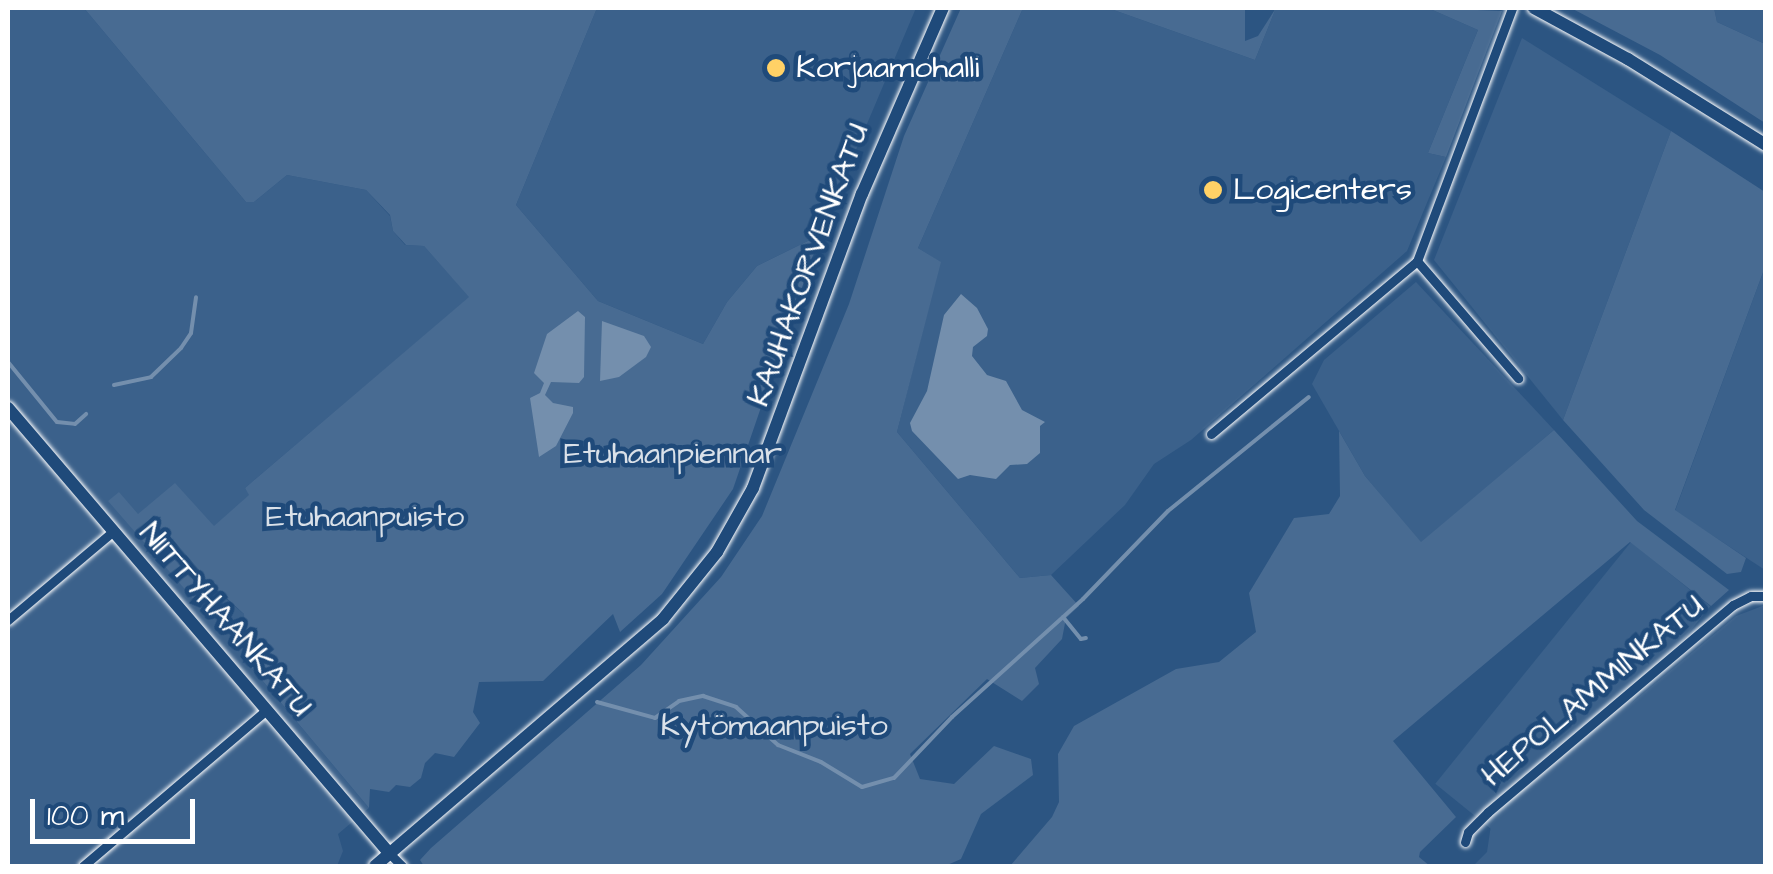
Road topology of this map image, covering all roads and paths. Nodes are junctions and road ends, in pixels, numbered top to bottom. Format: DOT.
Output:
graph roads {
  1 [pos="944,8"];
  2 [pos="1512,8"];
  3 [pos="1534,8"];
  4 [pos="1766,145"];
  5 [pos="1417,261"];
  6 [pos="1518,378"];
  7 [pos="8,408"];
  8 [pos="1211,434"];
  9 [pos="112,532"];
  10 [pos="1766,596"];
  11 [pos="8,620"];
  12 [pos="266,710"];
  13 [pos="1464,842"];
  14 [pos="390,854"];
  15 [pos="83,866"];
  16 [pos="375,866"];
  17 [pos="402,866"];
  1 -- 14 [label="street, KAUHAKORVENKATU"];
  2 -- 5 [label="street"];
  3 -- 4 [label="street"];
  5 -- 6 [label="street"];
  5 -- 8 [label="street"];
  7 -- 9 [label="street, NIITTYHAANKATU"];
  9 -- 11 [label="street"];
  9 -- 12 [label="street, NIITTYHAANKATU"];
  10 -- 13 [label="street, HEPOLAMMINKATU"];
  12 -- 14 [label="street, NIITTYHAANKATU"];
  12 -- 15 [label="street"];
  14 -- 16 [label="street, KAUHAKORVENKATU"];
  14 -- 17 [label="street, NIITTYHAANKATU"];
}
